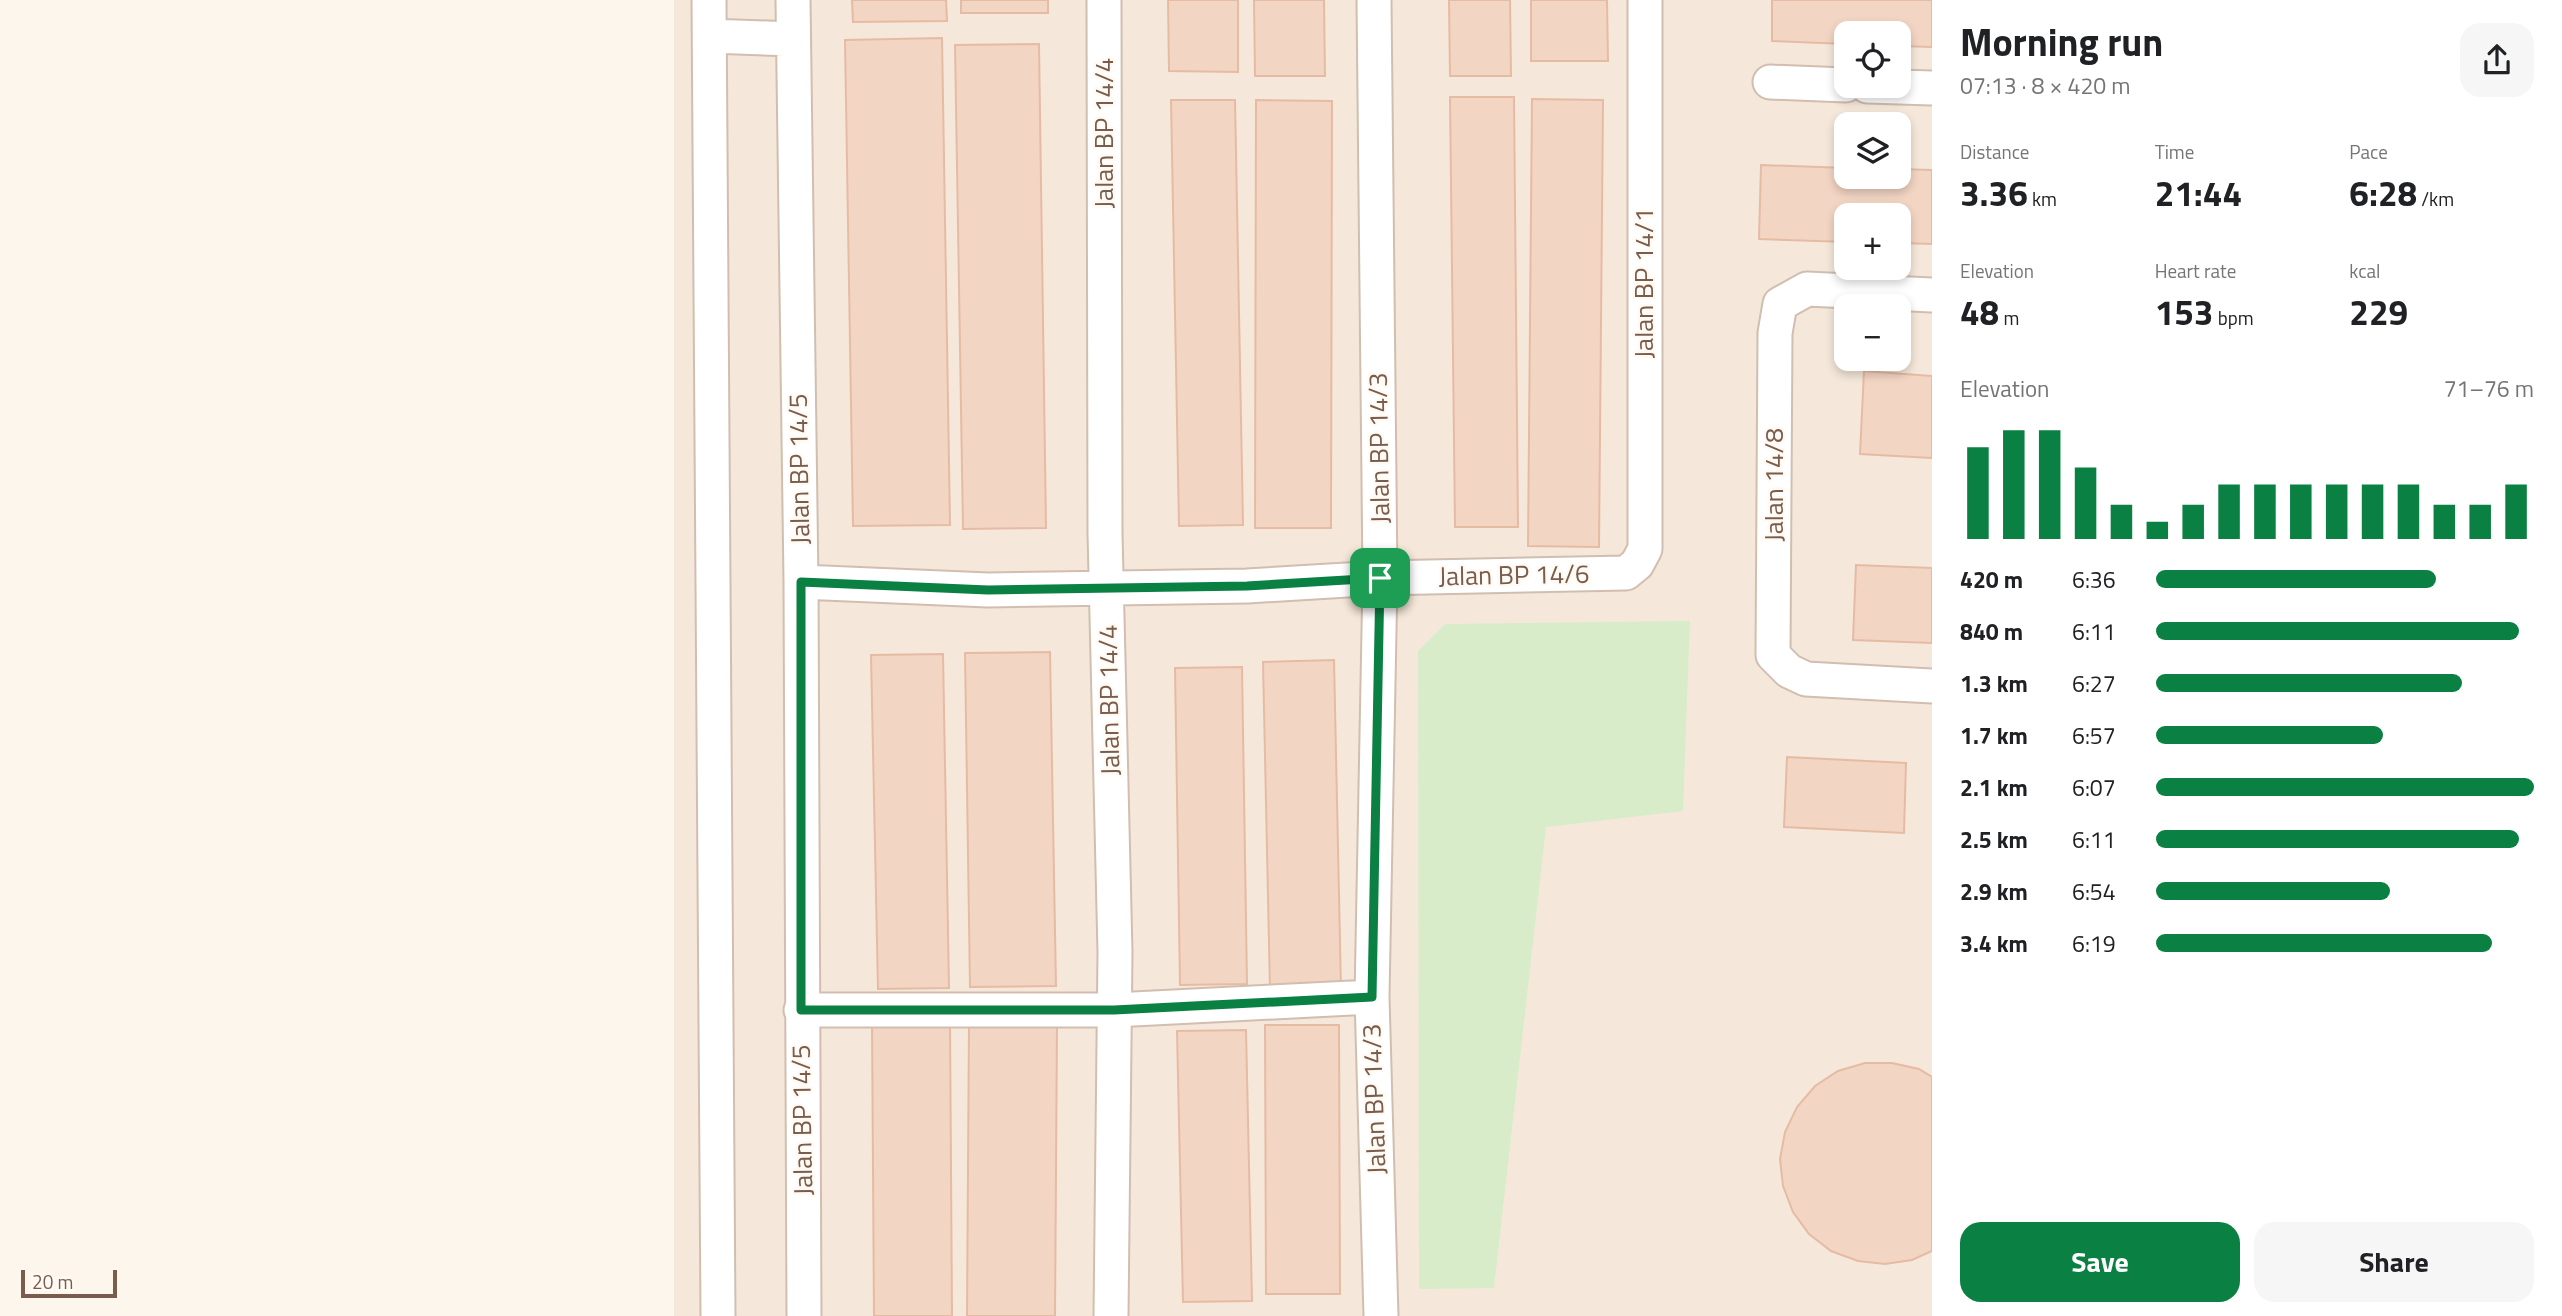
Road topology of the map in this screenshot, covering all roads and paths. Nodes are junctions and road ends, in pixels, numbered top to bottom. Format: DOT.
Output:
graph roads {
  1 [pos="709,0"];
  2 [pos="793,0"];
  3 [pos="1104,0"];
  4 [pos="1374,0"];
  5 [pos="1644,0"];
  6 [pos="710,36"];
  7 [pos="793,39"];
  8 [pos="1770,82"];
  9 [pos="1834,85"];
  10 [pos="1911,87"];
  11 [pos="1932,88"];
  12 [pos="1932,295"];
  13 [pos="1637,564"];
  14 [pos="1380,578"];
  15 [pos="801,582"];
  16 [pos="1106,587"];
  17 [pos="1932,686"];
  18 [pos="1372,997"];
  19 [pos="801,1010"];
  20 [pos="1114,1010"];
  21 [pos="718,1316"];
  22 [pos="804,1316"];
  23 [pos="1111,1316"];
  24 [pos="1381,1316"];
  1 -- 6 [label="street"];
  2 -- 7 [label="street, Jalan BP 14/5"];
  3 -- 16 [label="street, Jalan BP 14/4"];
  4 -- 14 [label="street, Jalan BP 14/3"];
  5 -- 13 [label="street, Jalan BP 14/1"];
  6 -- 7 [label="street"];
  6 -- 21 [label="street"];
  7 -- 15 [label="street, Jalan BP 14/5"];
  8 -- 9 [label="street"];
  10 -- 11 [label="street"];
  12 -- 17 [label="street, Jalan 14/8"];
  13 -- 14 [label="street, Jalan BP 14/6"];
  14 -- 16 [label="street, Jalan BP 14/6"];
  14 -- 18 [label="street, Jalan BP 14/3"];
  15 -- 16 [label="street, Jalan BP 14/6"];
  15 -- 19 [label="street, Jalan BP 14/5"];
  16 -- 20 [label="street, Jalan BP 14/4"];
  18 -- 20 [label="street"];
  18 -- 24 [label="street, Jalan BP 14/3"];
  19 -- 20 [label="street"];
  19 -- 22 [label="street, Jalan BP 14/5"];
  20 -- 23 [label="street, Jalan BP 14/4"];
}
